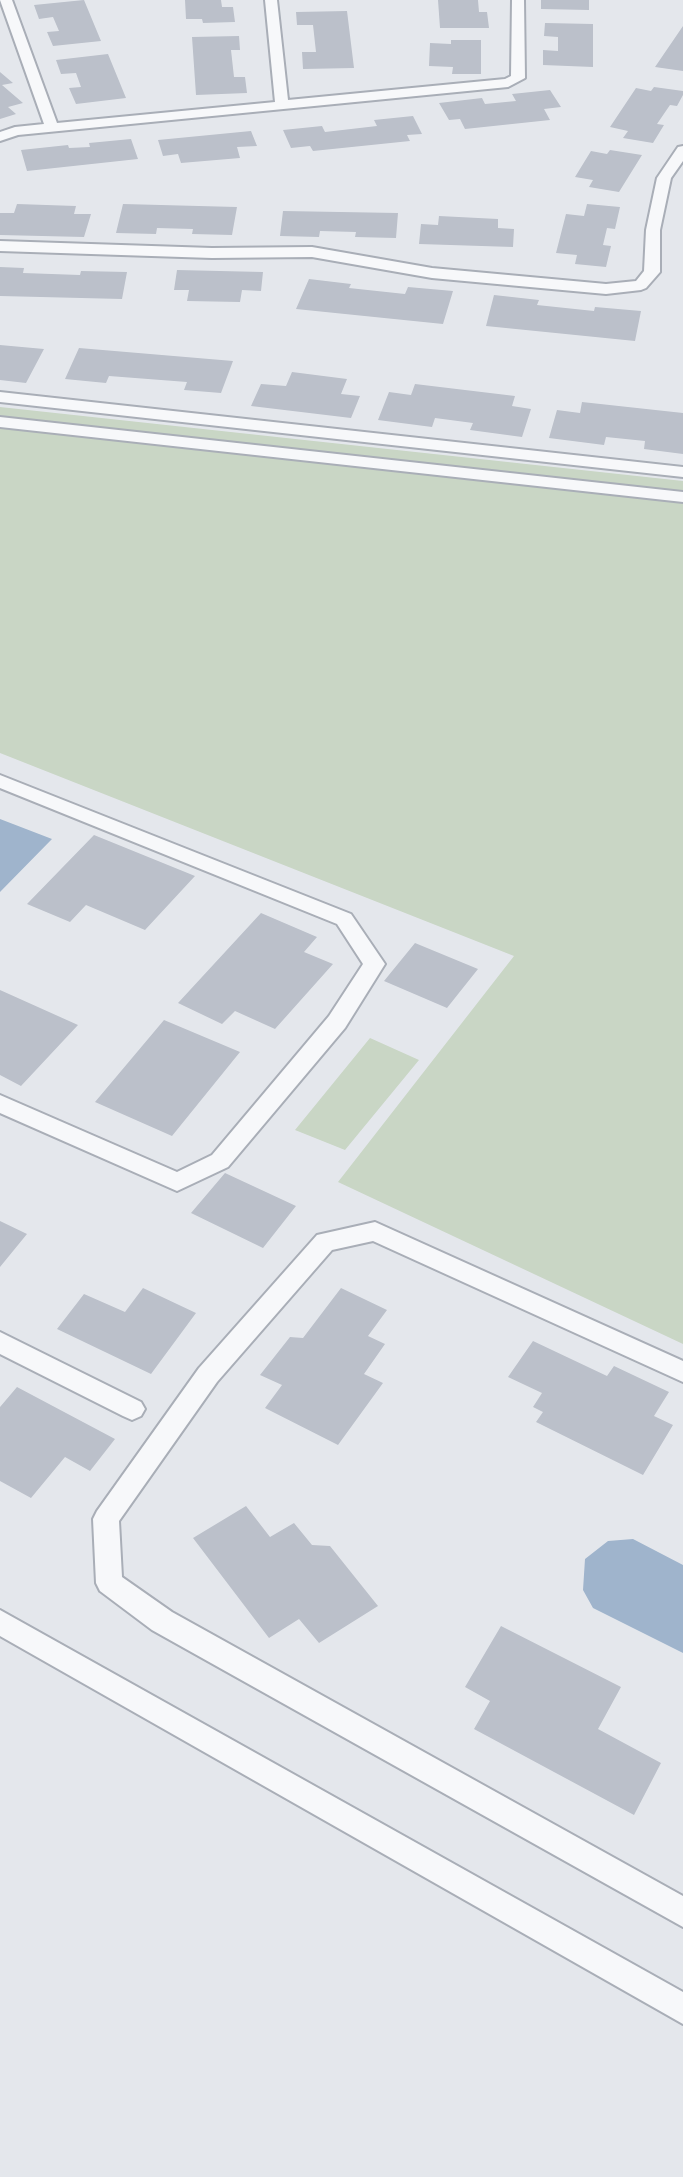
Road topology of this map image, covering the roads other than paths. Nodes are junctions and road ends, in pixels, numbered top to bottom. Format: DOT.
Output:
graph roads {
  1 [pos="6,0"];
  2 [pos="271,0"];
  3 [pos="518,0"];
  4 [pos="282,106"];
  5 [pos="52,128"];
  6 [pos="0,137"];
  7 [pos="683,150"];
  8 [pos="0,246"];
  9 [pos="0,397"];
  10 [pos="0,422"];
  11 [pos="683,472"];
  12 [pos="683,497"];
  13 [pos="0,781"];
  14 [pos="0,1103"];
  15 [pos="0,1342"];
  16 [pos="683,1372"];
  17 [pos="132,1409"];
  18 [pos="0,1622"];
  19 [pos="683,1912"];
  20 [pos="683,2009"];
  1 -- 5 [label="lane"];
  2 -- 4 [label="lane"];
  3 -- 4 [label="lane"];
  4 -- 5 [label="lane"];
  5 -- 6 [label="lane"];
  7 -- 8 [label="lane"];
  9 -- 11 [label="lane"];
  10 -- 12 [label="lane"];
  13 -- 14 [label="lane"];
  15 -- 17 [label="lane"];
  16 -- 19 [label="lane"];
  18 -- 20 [label="lane"];
}
